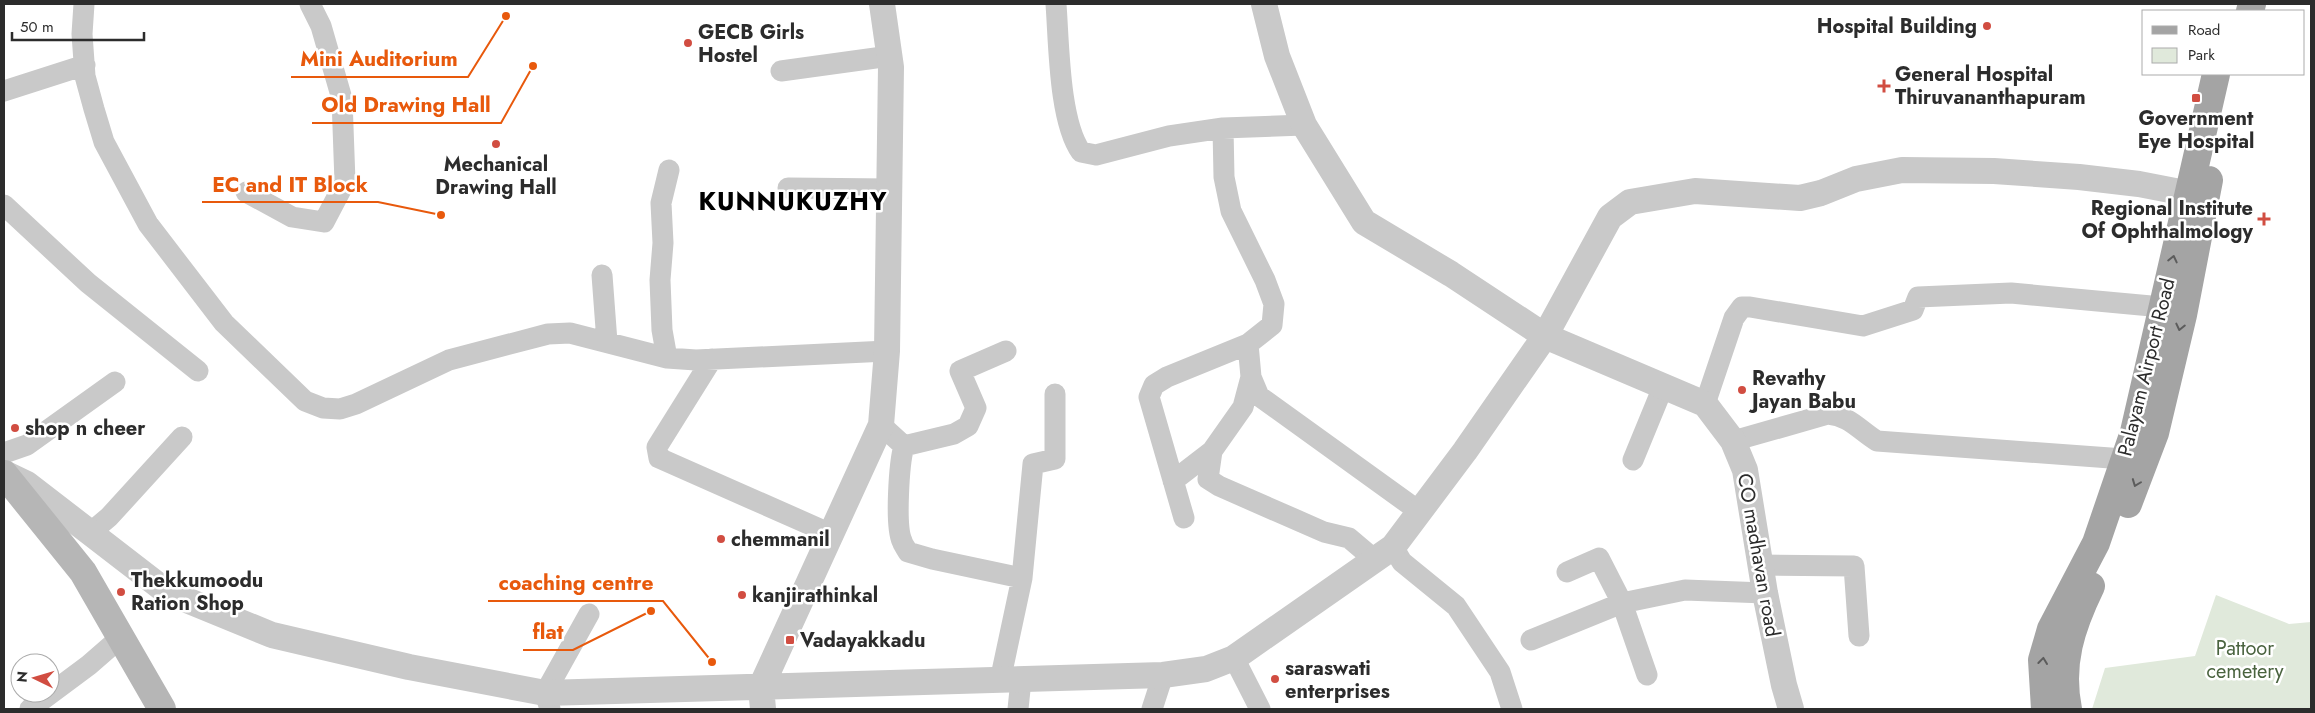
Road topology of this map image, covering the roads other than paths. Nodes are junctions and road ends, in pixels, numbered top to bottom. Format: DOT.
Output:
graph roads {
  1 [pos="84,4"];
  2 [pos="310,4"];
  3 [pos="882,4"];
  4 [pos="1056,4"];
  5 [pos="1264,4"];
  6 [pos="890,56"];
  7 [pos="85,65"];
  8 [pos="781,71"];
  9 [pos="2216,75"];
  10 [pos="2234,75"];
  11 [pos="4,91"];
  12 [pos="1304,125"];
  13 [pos="1223,128"];
  14 [pos="669,170"];
  15 [pos="788,188"];
  16 [pos="890,189"];
  17 [pos="246,192"];
  18 [pos="2197,195"];
  19 [pos="4,205"];
  20 [pos="602,275"];
  21 [pos="2162,307"];
  22 [pos="1544,336"];
  23 [pos="607,342"];
  24 [pos="1248,344"];
  25 [pos="887,351"];
  26 [pos="1006,351"];
  27 [pos="667,358"];
  28 [pos="712,359"];
  29 [pos="198,371"];
  30 [pos="1251,378"];
  31 [pos="115,382"];
  32 [pos="1663,388"];
  33 [pos="1055,394"];
  34 [pos="1705,404"];
  35 [pos="881,425"];
  36 [pos="182,437"];
  37 [pos="1733,441"];
  38 [pos="904,446"];
  39 [pos="1212,451"];
  40 [pos="4,453"];
  41 [pos="2124,458"];
  42 [pos="1633,460"];
  43 [pos="4,473"];
  44 [pos="1173,481"];
  45 [pos="1420,512"];
  46 [pos="1184,518"];
  47 [pos="90,532"];
  48 [pos="831,534"];
  49 [pos="1384,554"];
  50 [pos="1760,565"];
  51 [pos="1567,572"];
  52 [pos="1022,578"];
  53 [pos="1765,593"];
  54 [pos="1622,603"];
  55 [pos="589,614"];
  56 [pos="1859,636"];
  57 [pos="120,638"];
  58 [pos="1531,640"];
  59 [pos="1234,658"];
  60 [pos="1162,675"];
  61 [pos="1647,675"];
  62 [pos="1010,680"];
  63 [pos="762,698"];
  64 [pos="548,701"];
  65 [pos="32,709"];
  66 [pos="162,709"];
  67 [pos="1018,709"];
  68 [pos="1152,709"];
  69 [pos="1260,709"];
  70 [pos="1512,709"];
  71 [pos="1791,709"];
  72 [pos="2045,709"];
  73 [pos="2068,709"];
  1 -- 7 [label="street"];
  2 -- 17 [label="street"];
  3 -- 6 [label="street"];
  4 -- 13 [label="street"];
  5 -- 12 [label="street"];
  6 -- 8 [label="street"];
  6 -- 16 [label="street"];
  7 -- 11 [label="street"];
  7 -- 23 [label="street"];
  9 -- 18 [label="main road, Palayam Airport Road"];
  10 -- 18 [label="main road, Palayam Airport Road"];
  12 -- 13 [label="street"];
  12 -- 22 [label="street"];
  13 -- 24 [label="street"];
  14 -- 27 [label="street"];
  15 -- 16 [label="street"];
  16 -- 25 [label="street"];
  21 -- 18 [label="main road, Palayam Airport Road, one-way"];
  18 -- 22 [label="street"];
  18 -- 73 [label="main road, Palayam Airport Road, one-way"];
  19 -- 29 [label="street"];
  20 -- 23 [label="street"];
  21 -- 34 [label="street"];
  21 -- 41 [label="main road, Palayam Airport Road"];
  22 -- 32 [label="street"];
  22 -- 45 [label="street"];
  23 -- 27 [label="street"];
  24 -- 30 [label="street"];
  24 -- 44 [label="street"];
  25 -- 28 [label="street"];
  25 -- 35 [label="street"];
  26 -- 38 [label="street"];
  27 -- 28 [label="street"];
  28 -- 48 [label="street"];
  30 -- 39 [label="street"];
  30 -- 45 [label="street"];
  31 -- 40 [label="street"];
  32 -- 34 [label="street"];
  32 -- 42 [label="street"];
  33 -- 52 [label="street"];
  34 -- 37 [label="street, CO madhavan road"];
  35 -- 38 [label="street"];
  35 -- 48 [label="street"];
  36 -- 47 [label="street"];
  37 -- 41 [label="street"];
  37 -- 50 [label="street, CO madhavan road"];
  38 -- 52 [label="street"];
  39 -- 44 [label="street"];
  39 -- 49 [label="street"];
  72 -- 41 [label="main road, Palayam Airport Road, one-way"];
  43 -- 47 [label="street"];
  43 -- 57 [label="main road"];
  44 -- 46 [label="street"];
  45 -- 49 [label="street"];
  47 -- 64 [label="street"];
  48 -- 63 [label="street"];
  49 -- 59 [label="street"];
  49 -- 70 [label="street"];
  50 -- 53 [label="street, CO madhavan road"];
  50 -- 56 [label="street"];
  51 -- 54 [label="street"];
  52 -- 62 [label="street"];
  53 -- 54 [label="street"];
  53 -- 71 [label="street, CO madhavan road"];
  54 -- 58 [label="street"];
  54 -- 61 [label="street"];
  55 -- 64 [label="street"];
  57 -- 65 [label="street"];
  57 -- 66 [label="main road"];
  59 -- 60 [label="street"];
  59 -- 69 [label="street"];
  60 -- 62 [label="street"];
  60 -- 68 [label="street"];
  62 -- 63 [label="street"];
  62 -- 67 [label="street"];
  63 -- 64 [label="street"];
}
